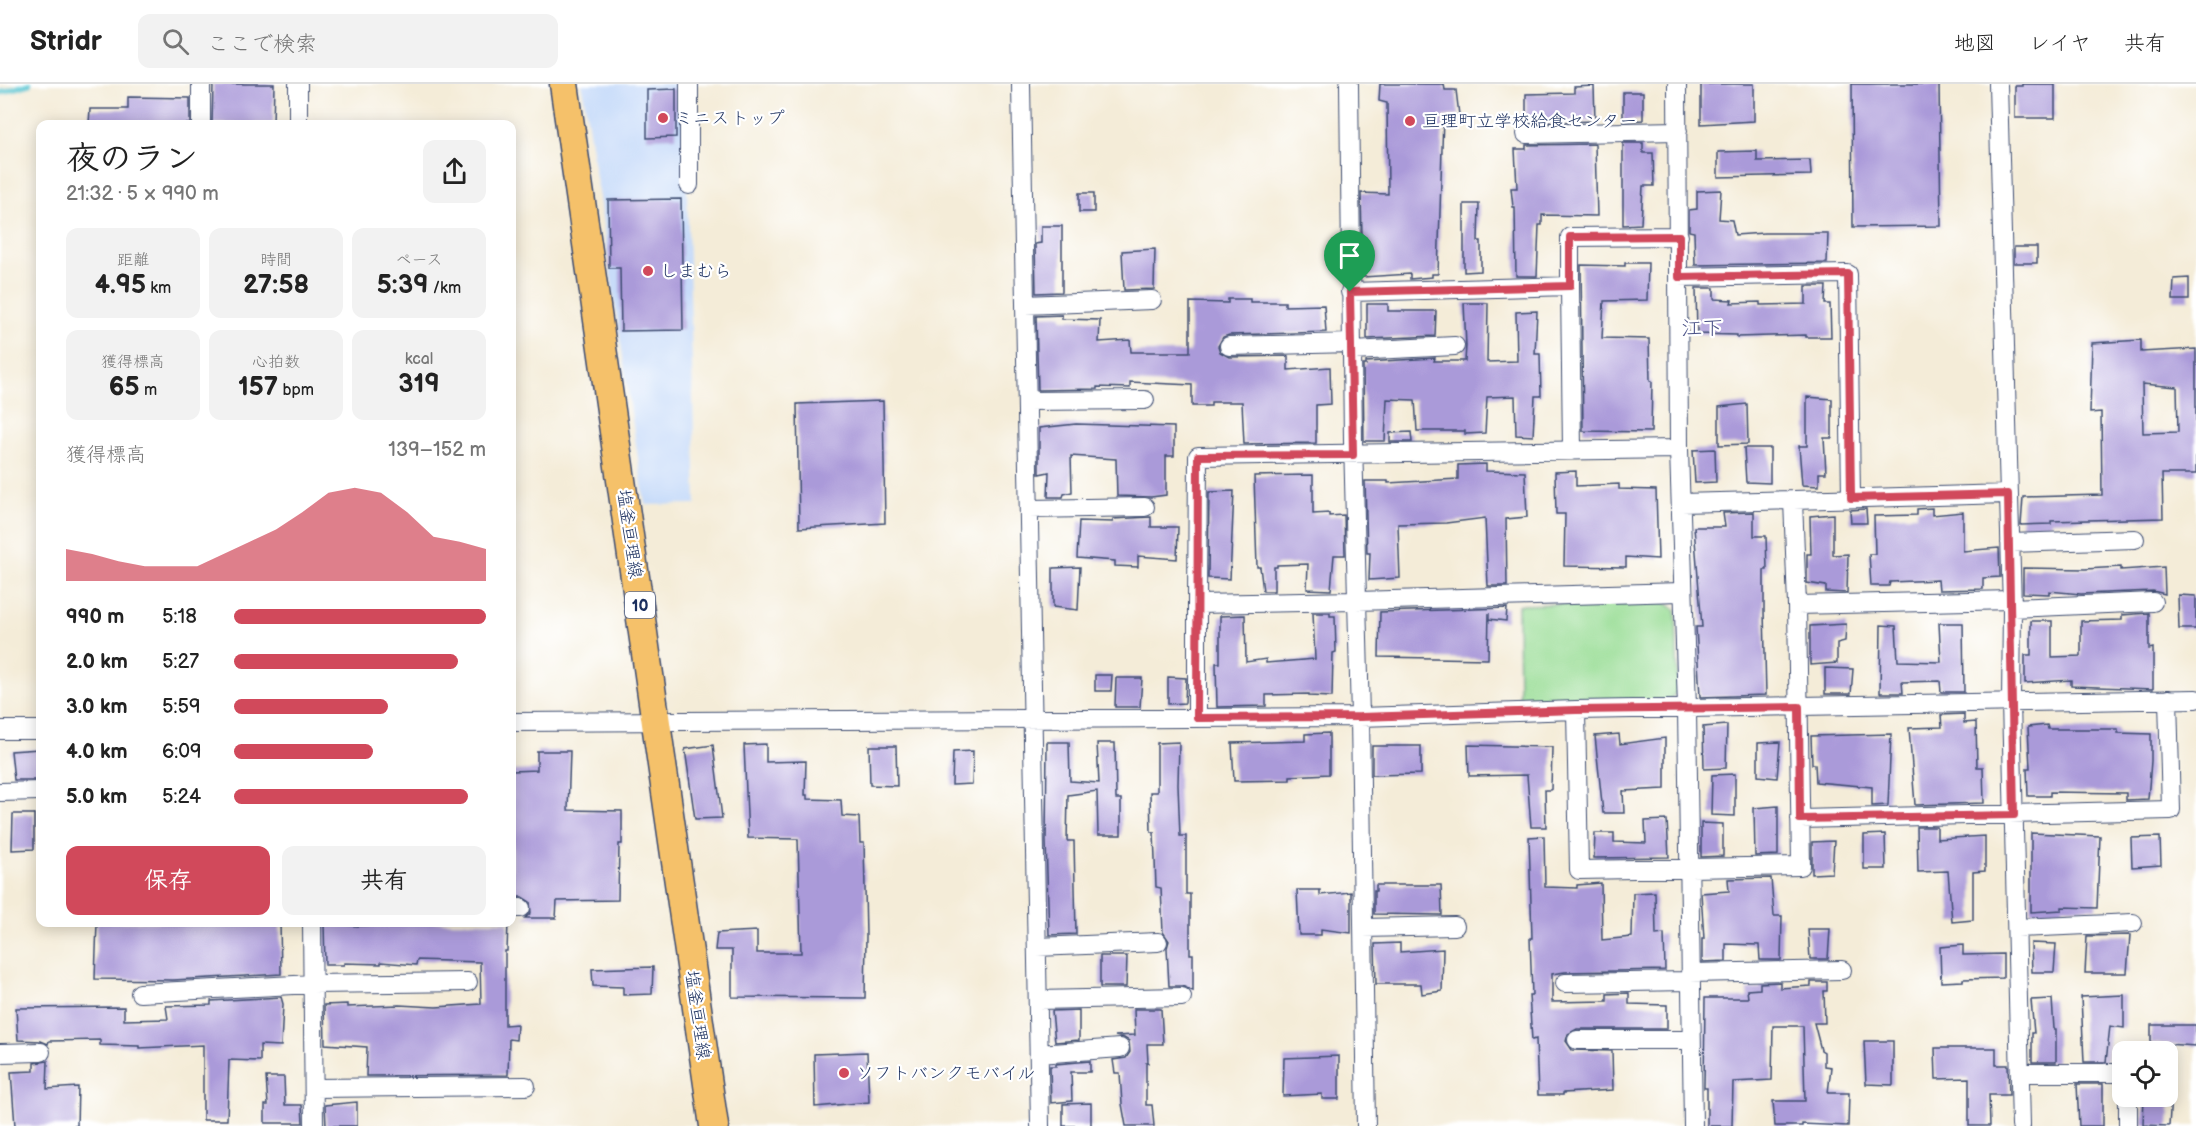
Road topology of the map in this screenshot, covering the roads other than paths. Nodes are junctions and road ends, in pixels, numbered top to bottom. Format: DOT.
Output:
graph roads {
  1 [pos="201,84"];
  2 [pos="298,84"];
  3 [pos="564,84"];
  4 [pos="689,84"];
  5 [pos="1021,84"];
  6 [pos="1349,84"];
  7 [pos="1677,84"];
  8 [pos="1998,84"];
  9 [pos="201,120"];
  10 [pos="298,120"];
  11 [pos="1678,131"];
  12 [pos="1526,134"];
  13 [pos="689,185"];
  14 [pos="1679,236"];
  15 [pos="1679,277"];
  16 [pos="1570,286"];
  17 [pos="1350,292"];
  18 [pos="1152,300"];
  19 [pos="1026,305"];
  20 [pos="1228,346"];
  21 [pos="1455,346"];
  22 [pos="1352,347"];
  23 [pos="1145,399"];
  24 [pos="1027,401"];
  25 [pos="1679,450"];
  26 [pos="1572,451"];
  27 [pos="1353,455"];
  28 [pos="2008,494"];
  29 [pos="1851,498"];
  30 [pos="1793,500"];
  31 [pos="1681,503"];
  32 [pos="1145,507"];
  33 [pos="1029,509"];
  34 [pos="2135,539"];
  35 [pos="2010,543"];
  36 [pos="1682,592"];
  37 [pos="1356,602"];
  38 [pos="2153,602"];
  39 [pos="1197,603"];
  40 [pos="2012,604"];
  41 [pos="1797,605"];
  42 [pos="2168,699"];
  43 [pos="2196,699"];
  44 [pos="2012,701"];
  45 [pos="1799,707"];
  46 [pos="1687,709"];
  47 [pos="1576,710"];
  48 [pos="1360,717"];
  49 [pos="1197,718"];
  50 [pos="1033,719"];
  51 [pos="657,721"];
  52 [pos="516,722"];
  53 [pos="0,730"];
  54 [pos="36,730"];
  55 [pos="36,791"];
  56 [pos="0,792"];
  57 [pos="2014,815"];
  58 [pos="1800,819"];
  59 [pos="1688,868"];
  60 [pos="2133,923"];
  61 [pos="1455,926"];
  62 [pos="312,927"];
  63 [pos="1363,928"];
  64 [pos="2017,928"];
  65 [pos="1158,942"];
  66 [pos="1037,947"];
  67 [pos="1842,970"];
  68 [pos="1690,977"];
  69 [pos="468,982"];
  70 [pos="1565,983"];
  71 [pos="313,984"];
  72 [pos="140,993"];
  73 [pos="1182,997"];
  74 [pos="1038,1000"];
  75 [pos="1576,1040"];
  76 [pos="1691,1040"];
  77 [pos="1120,1048"];
  78 [pos="41,1052"];
  79 [pos="0,1053"];
  80 [pos="1039,1053"];
  81 [pos="2020,1073"];
  82 [pos="2112,1073"];
  83 [pos="526,1086"];
  84 [pos="314,1088"];
  85 [pos="2128,1107"];
  86 [pos="314,1126"];
  87 [pos="714,1126"];
  88 [pos="1040,1126"];
  89 [pos="1366,1126"];
  90 [pos="1693,1126"];
  91 [pos="2021,1126"];
  92 [pos="2128,1126"];
  1 -- 9 [label="street"];
  2 -- 10 [label="street"];
  3 -- 51 [label="main road, 塩釜亘理線 / 10"];
  4 -- 13 [label="street"];
  5 -- 19 [label="street"];
  6 -- 17 [label="street"];
  7 -- 11 [label="street"];
  8 -- 28 [label="street"];
  11 -- 12 [label="street"];
  11 -- 14 [label="street"];
  14 -- 15 [label="street"];
  14 -- 16 [label="street"];
  15 -- 25 [label="street"];
  15 -- 29 [label="street"];
  16 -- 17 [label="street"];
  16 -- 26 [label="street"];
  17 -- 22 [label="street"];
  18 -- 19 [label="street"];
  19 -- 24 [label="street"];
  20 -- 22 [label="street"];
  21 -- 22 [label="street"];
  22 -- 27 [label="street"];
  23 -- 24 [label="street"];
  24 -- 33 [label="street"];
  25 -- 26 [label="street"];
  25 -- 31 [label="street"];
  26 -- 27 [label="street"];
  27 -- 37 [label="street"];
  27 -- 39 [label="street"];
  28 -- 29 [label="street"];
  28 -- 35 [label="street"];
  29 -- 30 [label="street"];
  30 -- 31 [label="street"];
  30 -- 41 [label="street"];
  31 -- 36 [label="street"];
  32 -- 33 [label="street"];
  33 -- 50 [label="street"];
  34 -- 35 [label="street"];
  35 -- 40 [label="street"];
  36 -- 37 [label="street"];
  36 -- 46 [label="street"];
  37 -- 39 [label="street"];
  37 -- 48 [label="street"];
  38 -- 40 [label="street"];
  39 -- 49 [label="street"];
  40 -- 41 [label="street"];
  40 -- 44 [label="street"];
  41 -- 45 [label="street"];
  42 -- 43 [label="street"];
  42 -- 44 [label="street"];
  42 -- 57 [label="street"];
  44 -- 45 [label="street"];
  44 -- 57 [label="street"];
  45 -- 46 [label="street"];
  45 -- 58 [label="street"];
  46 -- 47 [label="street"];
  46 -- 59 [label="street"];
  47 -- 48 [label="street"];
  47 -- 59 [label="street"];
  48 -- 49 [label="street"];
  48 -- 63 [label="street"];
  49 -- 50 [label="street"];
  50 -- 51 [label="street"];
  50 -- 66 [label="street"];
  51 -- 52 [label="street"];
  51 -- 87 [label="main road, 塩釜亘理線 / 10"];
  53 -- 54 [label="street"];
  55 -- 56 [label="street"];
  57 -- 58 [label="street"];
  57 -- 64 [label="street"];
  58 -- 59 [label="street"];
  59 -- 68 [label="street"];
  60 -- 64 [label="street"];
  61 -- 63 [label="street"];
  62 -- 71 [label="street"];
  63 -- 89 [label="street"];
  64 -- 81 [label="street"];
  65 -- 66 [label="street"];
  66 -- 74 [label="street"];
  67 -- 68 [label="street"];
  68 -- 70 [label="street"];
  68 -- 76 [label="street"];
  69 -- 71 [label="street"];
  71 -- 72 [label="street"];
  71 -- 84 [label="street"];
  73 -- 74 [label="street"];
  74 -- 80 [label="street"];
  75 -- 76 [label="street"];
  76 -- 90 [label="street"];
  77 -- 80 [label="street"];
  78 -- 79 [label="street"];
  80 -- 88 [label="street"];
  81 -- 82 [label="street"];
  81 -- 91 [label="street"];
  83 -- 84 [label="street"];
  84 -- 86 [label="street"];
  85 -- 92 [label="street"];
}
